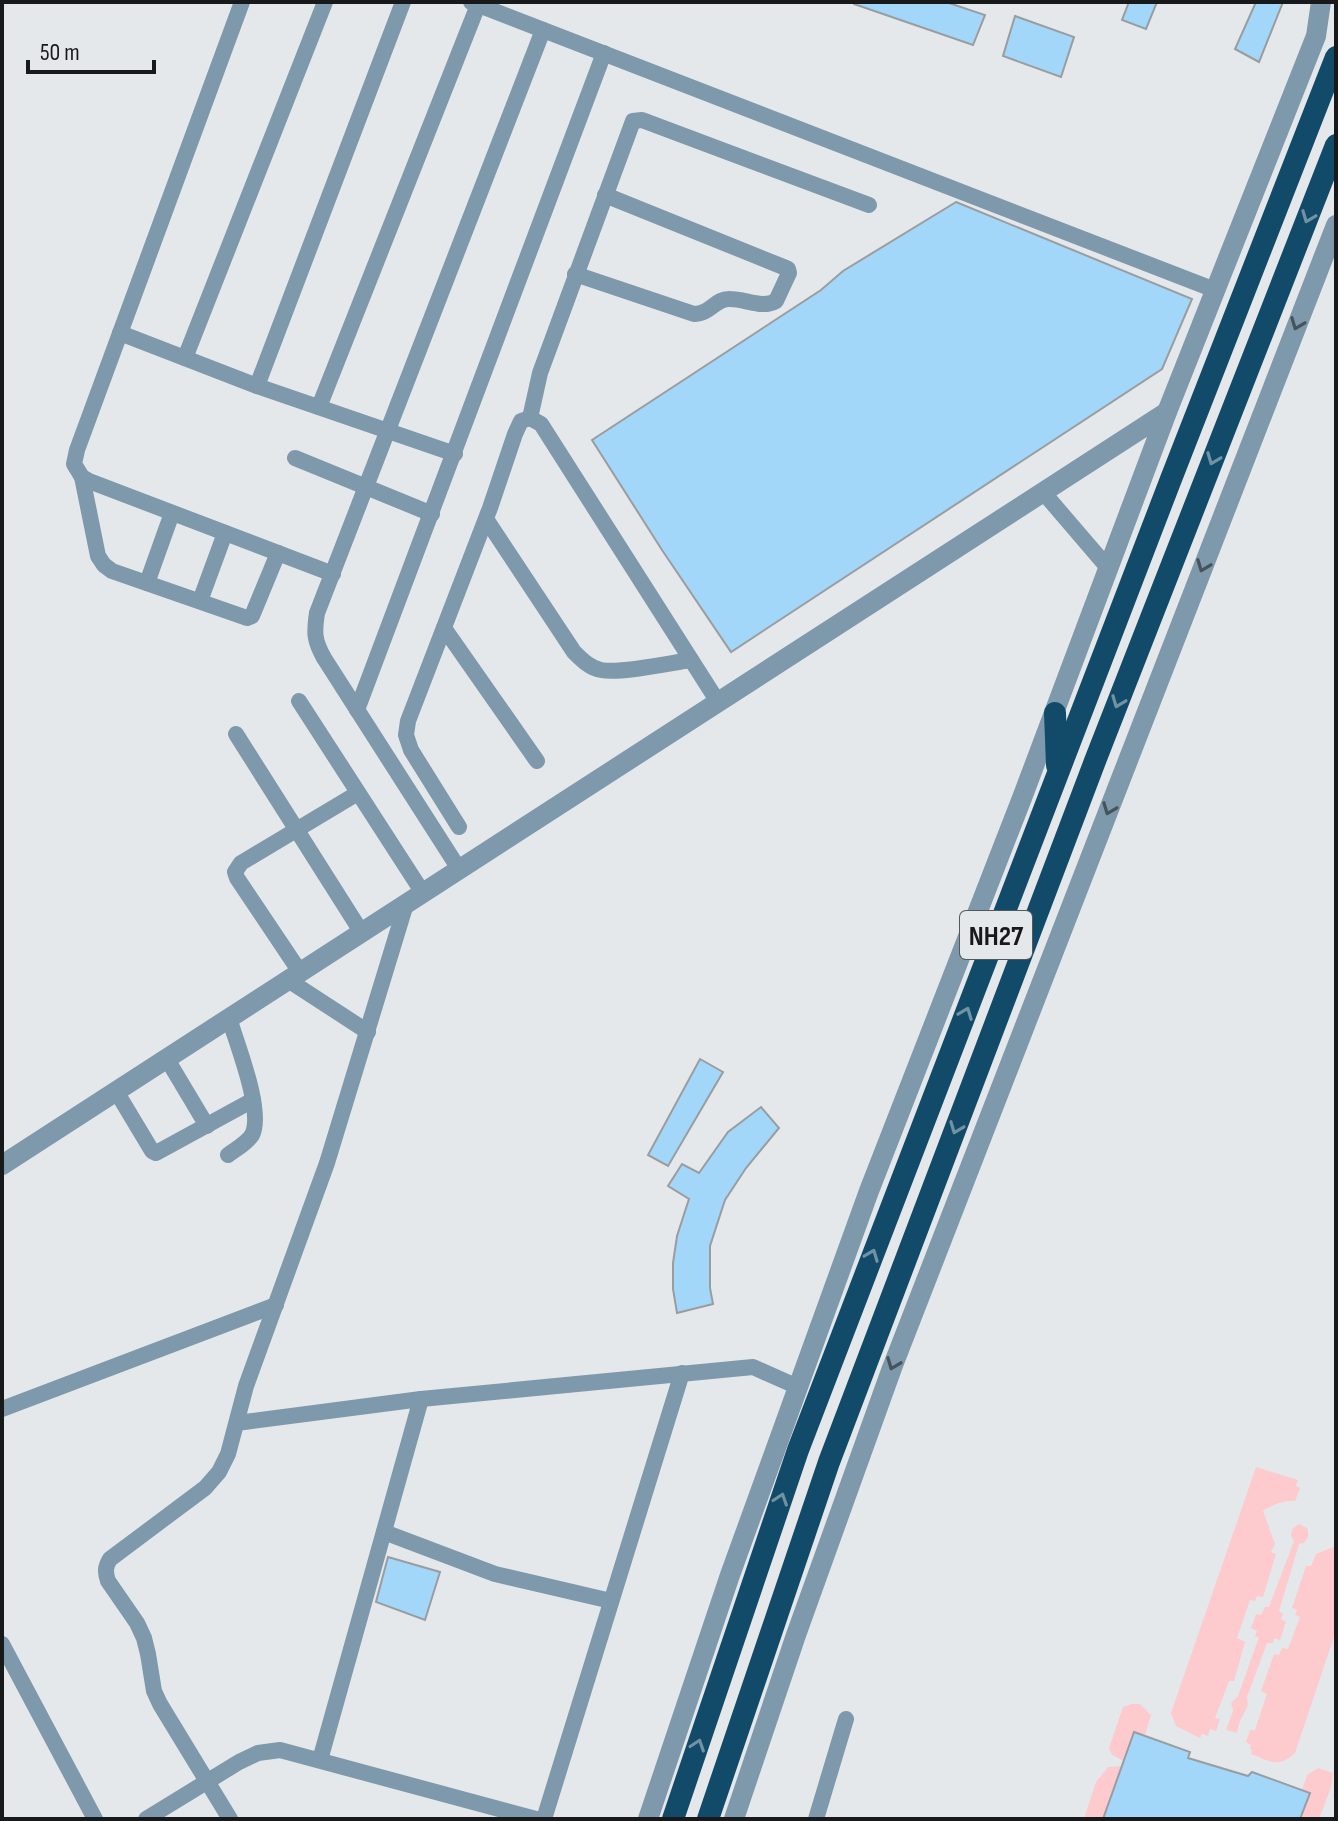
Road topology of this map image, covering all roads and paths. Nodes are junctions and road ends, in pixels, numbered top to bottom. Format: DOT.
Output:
graph roads {
  1 [pos="242,2"];
  2 [pos="325,2"];
  3 [pos="403,2"];
  4 [pos="1321,2"];
  5 [pos="474,3"];
  6 [pos="543,30"];
  7 [pos="604,53"];
  8 [pos="1336,57"];
  9 [pos="1336,145"];
  10 [pos="605,195"];
  11 [pos="869,205"];
  12 [pos="1336,225"];
  13 [pos="575,274"];
  14 [pos="1215,290"];
  15 [pos="120,333"];
  16 [pos="185,358"];
  17 [pos="257,386"];
  18 [pos="319,407"];
  19 [pos="1167,412"];
  20 [pos="530,418"];
  21 [pos="389,431"];
  22 [pos="455,454"];
  23 [pos="295,458"];
  24 [pos="82,477"];
  25 [pos="367,486"];
  26 [pos="1043,492"];
  27 [pos="172,513"];
  28 [pos="432,514"];
  29 [pos="486,519"];
  30 [pos="225,533"];
  31 [pos="278,553"];
  32 [pos="1109,569"];
  33 [pos="333,574"];
  34 [pos="147,583"];
  35 [pos="200,601"];
  36 [pos="444,628"];
  37 [pos="691,660"];
  38 [pos="299,701"];
  39 [pos="718,702"];
  40 [pos="357,710"];
  41 [pos="1055,713"];
  42 [pos="236,734"];
  43 [pos="537,761"];
  44 [pos="1058,774"];
  45 [pos="358,793"];
  46 [pos="459,827"];
  47 [pos="297,830"];
  48 [pos="459,869"];
  49 [pos="414,899"];
  50 [pos="362,933"];
  51 [pos="294,976"];
  52 [pos="229,1018"];
  53 [pos="368,1032"];
  54 [pos="167,1059"];
  55 [pos="116,1091"];
  56 [pos="253,1100"];
  57 [pos="207,1126"];
  58 [pos="228,1155"];
  59 [pos="2,1165"];
  60 [pos="276,1305"];
  61 [pos="682,1373"];
  62 [pos="798,1387"];
  63 [pos="421,1399"];
  64 [pos="2,1409"];
  65 [pos="237,1423"];
  66 [pos="384,1532"];
  67 [pos="611,1601"];
  68 [pos="2,1644"];
  69 [pos="846,1719"];
  70 [pos="320,1760"];
  71 [pos="208,1782"];
  72 [pos="95,1819"];
  73 [pos="146,1819"];
  74 [pos="230,1819"];
  75 [pos="536,1819"];
  76 [pos="544,1819"];
  77 [pos="648,1819"];
  78 [pos="673,1819"];
  79 [pos="708,1819"];
  80 [pos="734,1819"];
  81 [pos="816,1819"];
  1 -- 15 [label="street"];
  2 -- 16 [label="street"];
  3 -- 17 [label="street"];
  4 -- 14 [label="street"];
  5 -- 6 [label="street"];
  5 -- 18 [label="street"];
  6 -- 7 [label="street"];
  6 -- 21 [label="street"];
  7 -- 14 [label="street"];
  7 -- 22 [label="street"];
  8 -- 44 [label="highway, NH27"];
  9 -- 79 [label="highway, NH27, one-way"];
  10 -- 11 [label="street"];
  10 -- 13 [label="street"];
  10 -- 13 [label="street"];
  12 -- 80 [label="street, one-way"];
  13 -- 20 [label="street"];
  14 -- 19 [label="street"];
  15 -- 16 [label="street"];
  15 -- 24 [label="street"];
  16 -- 17 [label="street"];
  17 -- 18 [label="street"];
  18 -- 21 [label="street"];
  19 -- 26 [label="street"];
  19 -- 32 [label="street"];
  20 -- 29 [label="street"];
  20 -- 37 [label="street"];
  21 -- 22 [label="street"];
  21 -- 25 [label="street"];
  22 -- 28 [label="street"];
  23 -- 25 [label="street"];
  24 -- 27 [label="street"];
  24 -- 34 [label="street"];
  25 -- 28 [label="street"];
  25 -- 33 [label="street"];
  26 -- 32 [label="street"];
  26 -- 39 [label="street"];
  27 -- 30 [label="street"];
  27 -- 34 [label="street"];
  28 -- 40 [label="street"];
  29 -- 36 [label="street"];
  29 -- 37 [label="street"];
  30 -- 31 [label="street"];
  30 -- 35 [label="street"];
  31 -- 33 [label="street"];
  31 -- 35 [label="street"];
  32 -- 41 [label="street"];
  33 -- 40 [label="street"];
  34 -- 35 [label="street"];
  36 -- 43 [label="street"];
  36 -- 46 [label="street"];
  37 -- 39 [label="street"];
  38 -- 45 [label="street"];
  39 -- 48 [label="street"];
  40 -- 48 [label="street"];
  41 -- 44 [label="highway"];
  41 -- 62 [label="street"];
  42 -- 47 [label="street"];
  78 -- 44 [label="highway, NH27, one-way"];
  45 -- 47 [label="street"];
  45 -- 49 [label="street"];
  47 -- 50 [label="street"];
  47 -- 51 [label="street"];
  48 -- 49 [label="street"];
  49 -- 50 [label="street"];
  49 -- 53 [label="street"];
  50 -- 51 [label="street"];
  51 -- 52 [label="street"];
  51 -- 53 [label="street"];
  52 -- 54 [label="street"];
  52 -- 56 [label="street"];
  53 -- 60 [label="street"];
  54 -- 55 [label="street"];
  54 -- 57 [label="street"];
  55 -- 57 [label="street"];
  55 -- 59 [label="street"];
  56 -- 57 [label="street"];
  56 -- 58 [label="street"];
  60 -- 64 [label="street"];
  60 -- 65 [label="street"];
  61 -- 62 [label="street"];
  61 -- 63 [label="street"];
  61 -- 67 [label="street"];
  62 -- 77 [label="street"];
  63 -- 65 [label="street"];
  63 -- 66 [label="street"];
  65 -- 71 [label="street"];
  66 -- 67 [label="street"];
  66 -- 70 [label="street"];
  67 -- 76 [label="street"];
  68 -- 72 [label="street"];
  69 -- 81 [label="street"];
  70 -- 71 [label="street"];
  70 -- 75 [label="street"];
  71 -- 73 [label="street"];
  71 -- 74 [label="street"];
}
